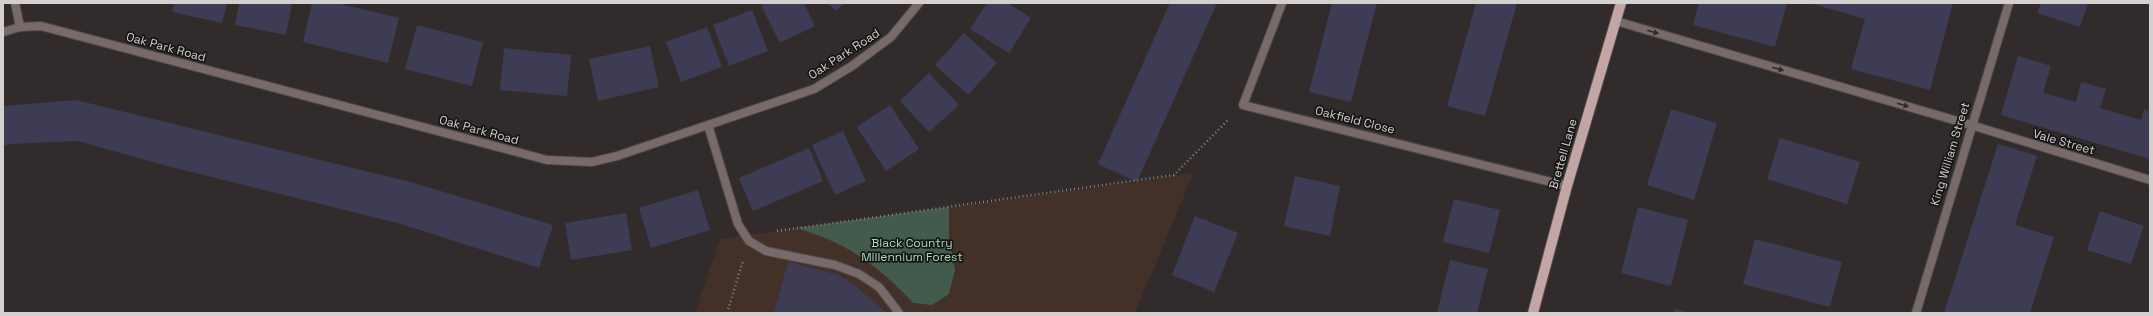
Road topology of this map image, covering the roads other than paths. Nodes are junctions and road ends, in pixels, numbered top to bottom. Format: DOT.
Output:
graph roads {
  1 [pos="15,3"];
  2 [pos="919,3"];
  3 [pos="1282,3"];
  4 [pos="1621,3"];
  5 [pos="2009,3"];
  6 [pos="1616,21"];
  7 [pos="20,27"];
  8 [pos="3,32"];
  9 [pos="708,125"];
  10 [pos="1971,125"];
  11 [pos="2150,180"];
  12 [pos="1567,186"];
  13 [pos="899,313"];
  14 [pos="1533,313"];
  15 [pos="1916,313"];
  1 -- 7 [label="street"];
  2 -- 9 [label="street, Oak Park Road"];
  3 -- 12 [label="street, Oakfield Close"];
  4 -- 6 [label="main road, Brettell Lane"];
  5 -- 10 [label="street, King William Street"];
  6 -- 10 [label="street, Vale Street, one-way"];
  6 -- 12 [label="main road, Brettell Lane"];
  7 -- 8 [label="street, Oak Park Road"];
  7 -- 9 [label="street, Oak Park Road"];
  9 -- 13 [label="street"];
  10 -- 11 [label="street, Vale Street"];
  10 -- 15 [label="street, King William Street"];
  12 -- 14 [label="main road, Brettell Lane"];
}
